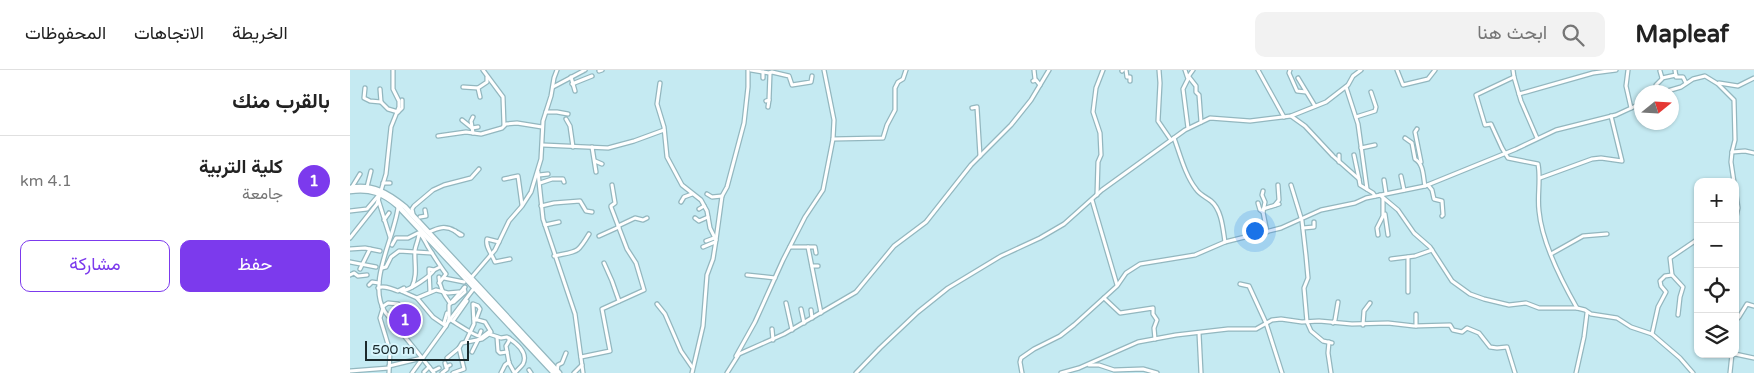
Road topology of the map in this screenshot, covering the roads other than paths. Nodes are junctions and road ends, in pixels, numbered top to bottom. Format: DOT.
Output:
graph roads {
  1 [pos="392,70"];
  2 [pos="483,70"];
  3 [pos="557,70"];
  4 [pos="584,70"];
  5 [pos="749,70"];
  6 [pos="824,70"];
  7 [pos="906,70"];
  8 [pos="1034,70"];
  9 [pos="1049,70"];
  10 [pos="1103,70"];
  11 [pos="1124,70"];
  12 [pos="1159,70"];
  13 [pos="1185,70"];
  14 [pos="1194,70"];
  15 [pos="1258,70"];
  16 [pos="1290,70"];
  17 [pos="1361,70"];
  18 [pos="1397,70"];
  19 [pos="1435,70"];
  20 [pos="1513,70"];
  21 [pos="1616,70"];
  22 [pos="1628,70"];
  23 [pos="1665,70"];
  24 [pos="1675,70"];
  25 [pos="1702,70"];
  26 [pos="1660,71"];
  27 [pos="763,72"];
  28 [pos="770,72"];
  29 [pos="1676,75"];
  30 [pos="592,76"];
  31 [pos="812,76"];
  32 [pos="1705,76"];
  33 [pos="487,77"];
  34 [pos="571,77"];
  35 [pos="1188,77"];
  36 [pos="1514,77"];
  37 [pos="763,78"];
  38 [pos="1298,78"];
  39 [pos="1662,78"];
  40 [pos="1754,78"];
  41 [pos="1130,81"];
  42 [pos="471,83"];
  43 [pos="660,83"];
  44 [pos="572,84"];
  45 [pos="1686,84"];
  46 [pos="1718,84"];
  47 [pos="1040,85"];
  48 [pos="1656,85"];
  49 [pos="553,86"];
  50 [pos="1346,86"];
  51 [pos="463,87"];
  52 [pos="1679,87"];
  53 [pos="365,88"];
  54 [pos="476,88"];
  55 [pos="380,89"];
  56 [pos="575,91"];
  57 [pos="1306,92"];
  58 [pos="1371,92"];
  59 [pos="1519,94"];
  60 [pos="480,97"];
  61 [pos="402,100"];
  62 [pos="381,102"];
  63 [pos="1314,106"];
  64 [pos="768,107"];
  65 [pos="1634,107"];
  66 [pos="972,108"];
  67 [pos="1631,108"];
  68 [pos="398,112"];
  69 [pos="546,112"];
  70 [pos="1291,116"];
  71 [pos="1611,116"];
  72 [pos="473,117"];
  73 [pos="1284,117"];
  74 [pos="1356,117"];
  75 [pos="462,120"];
  76 [pos="1201,122"];
  77 [pos="504,125"];
  78 [pos="478,127"];
  79 [pos="542,127"];
  80 [pos="472,128"];
  81 [pos="1188,128"];
  82 [pos="1417,129"];
  83 [pos="664,130"];
  84 [pos="473,133"];
  85 [pos="438,136"];
  86 [pos="833,138"];
  87 [pos="1405,138"];
  88 [pos="1538,138"];
  89 [pos="1173,139"];
  90 [pos="543,145"];
  91 [pos="1375,145"];
  92 [pos="573,147"];
  93 [pos="592,147"];
  94 [pos="733,147"];
  95 [pos="1362,148"];
  96 [pos="736,151"];
  97 [pos="1367,152"];
  98 [pos="1732,152"];
  99 [pos="1504,153"];
  100 [pos="1754,153"];
  101 [pos="1354,155"];
  102 [pos="1333,156"];
  103 [pos="980,157"];
  104 [pos="1363,157"];
  105 [pos="594,161"];
  106 [pos="1339,162"];
  107 [pos="1420,163"];
  108 [pos="602,164"];
  109 [pos="479,169"];
  110 [pos="371,171"];
  111 [pos="596,172"];
  112 [pos="538,173"];
  113 [pos="548,174"];
  114 [pos="370,176"];
  115 [pos="1401,176"];
  116 [pos="504,178"];
  117 [pos="1540,178"];
  118 [pos="1733,178"];
  119 [pos="1359,179"];
  120 [pos="1384,180"];
  121 [pos="564,182"];
  122 [pos="383,183"];
  123 [pos="390,183"];
  124 [pos="540,183"];
  125 [pos="612,185"];
  126 [pos="1291,185"];
  127 [pos="1427,185"];
  128 [pos="367,187"];
  129 [pos="1279,188"];
  130 [pos="351,189"];
  131 [pos="1367,189"];
  132 [pos="1404,190"];
  133 [pos="1263,192"];
  134 [pos="1386,193"];
  135 [pos="692,194"];
  136 [pos="707,194"];
  137 [pos="380,195"];
  138 [pos="1097,195"];
  139 [pos="722,196"];
  140 [pos="1375,196"];
  141 [pos="1382,196"];
  142 [pos="1092,200"];
  143 [pos="681,202"];
  144 [pos="1258,203"];
  145 [pos="398,205"];
  146 [pos="522,206"];
  147 [pos="541,206"];
  148 [pos="704,206"];
  149 [pos="699,209"];
  150 [pos="1384,209"];
  151 [pos="425,210"];
  152 [pos="350,211"];
  153 [pos="1262,211"];
  154 [pos="592,212"];
  155 [pos="1256,212"];
  156 [pos="389,213"];
  157 [pos="406,213"];
  158 [pos="1442,216"];
  159 [pos="418,217"];
  160 [pos="708,217"];
  161 [pos="396,218"];
  162 [pos="647,218"];
  163 [pos="695,218"];
  164 [pos="1301,219"];
  165 [pos="384,220"];
  166 [pos="560,222"];
  167 [pos="1314,222"];
  168 [pos="545,225"];
  169 [pos="618,226"];
  170 [pos="1303,228"];
  171 [pos="455,231"];
  172 [pos="420,232"];
  173 [pos="428,232"];
  174 [pos="1267,232"];
  175 [pos="589,234"];
  176 [pos="1378,234"];
  177 [pos="1607,234"];
  178 [pos="1388,235"];
  179 [pos="599,236"];
  180 [pos="390,237"];
  181 [pos="350,238"];
  182 [pos="715,240"];
  183 [pos="706,241"];
  184 [pos="499,242"];
  185 [pos="1225,242"];
  186 [pos="1694,242"];
  187 [pos="392,245"];
  188 [pos="703,247"];
  189 [pos="790,247"];
  190 [pos="808,247"];
  191 [pos="350,249"];
  192 [pos="370,249"];
  193 [pos="429,249"];
  194 [pos="1432,250"];
  195 [pos="380,251"];
  196 [pos="416,253"];
  197 [pos="432,253"];
  198 [pos="492,253"];
  199 [pos="816,253"];
  200 [pos="423,254"];
  201 [pos="1551,254"];
  202 [pos="554,256"];
  203 [pos="1408,257"];
  204 [pos="416,258"];
  205 [pos="1391,258"];
  206 [pos="510,259"];
  207 [pos="352,260"];
  208 [pos="604,263"];
  209 [pos="363,264"];
  210 [pos="812,266"];
  211 [pos="818,266"];
  212 [pos="376,267"];
  213 [pos="440,267"];
  214 [pos="382,268"];
  215 [pos="360,270"];
  216 [pos="747,275"];
  217 [pos="1672,275"];
  218 [pos="351,276"];
  219 [pos="429,276"];
  220 [pos="441,277"];
  221 [pos="775,278"];
  222 [pos="466,283"];
  223 [pos="1240,284"];
  224 [pos="368,285"];
  225 [pos="378,285"];
  226 [pos="1117,286"];
  227 [pos="412,287"];
  228 [pos="474,287"];
  229 [pos="385,288"];
  230 [pos="403,290"];
  231 [pos="442,291"];
  232 [pos="430,292"];
  233 [pos="460,292"];
  234 [pos="1408,292"];
  235 [pos="378,294"];
  236 [pos="417,298"];
  237 [pos="1104,298"];
  238 [pos="467,301"];
  239 [pos="619,301"];
  240 [pos="1338,302"];
  241 [pos="450,303"];
  242 [pos="786,303"];
  243 [pos="1370,303"];
  244 [pos="398,304"];
  245 [pos="657,304"];
  246 [pos="1754,306"];
  247 [pos="382,308"];
  248 [pos="1577,308"];
  249 [pos="801,309"];
  250 [pos="811,310"];
  251 [pos="448,313"];
  252 [pos="821,313"];
  253 [pos="1586,313"];
  254 [pos="1416,314"];
  255 [pos="1678,315"];
  256 [pos="1739,317"];
  257 [pos="812,318"];
  258 [pos="451,320"];
  259 [pos="1307,322"];
  260 [pos="804,323"];
  261 [pos="1266,323"];
  262 [pos="1333,323"];
  263 [pos="1363,325"];
  264 [pos="446,326"];
  265 [pos="1416,326"];
  266 [pos="772,328"];
  267 [pos="792,330"];
  268 [pos="470,331"];
  269 [pos="481,331"];
  270 [pos="490,331"];
  271 [pos="1199,333"];
  272 [pos="1652,334"];
  273 [pos="493,335"];
  274 [pos="497,337"];
  275 [pos="479,338"];
  276 [pos="488,338"];
  277 [pos="509,338"];
  278 [pos="1155,339"];
  279 [pos="772,340"];
  280 [pos="466,341"];
  281 [pos="528,344"];
  282 [pos="459,348"];
  283 [pos="472,352"];
  284 [pos="507,352"];
  285 [pos="524,353"];
  286 [pos="566,353"];
  287 [pos="1739,355"];
  288 [pos="581,357"];
  289 [pos="423,358"];
  290 [pos="447,358"];
  291 [pos="1732,358"];
  292 [pos="1754,358"];
  293 [pos="735,359"];
  294 [pos="509,362"];
  295 [pos="1088,364"];
  296 [pos="447,365"];
  297 [pos="582,365"];
  298 [pos="429,367"];
  299 [pos="692,368"];
  300 [pos="389,369"];
  301 [pos="437,371"];
  302 [pos="350,372"];
  303 [pos="424,372"];
  304 [pos="465,372"];
  305 [pos="557,372"];
  306 [pos="412,373"];
  307 [pos="453,373"];
  308 [pos="501,373"];
  309 [pos="515,373"];
  310 [pos="574,373"];
  311 [pos="583,373"];
  312 [pos="692,373"];
  313 [pos="727,373"];
  314 [pos="856,373"];
  315 [pos="1022,373"];
  316 [pos="1061,373"];
  317 [pos="1157,373"];
  318 [pos="1201,373"];
  319 [pos="1282,373"];
  320 [pos="1331,373"];
  321 [pos="1514,373"];
  322 [pos="1576,373"];
  323 [pos="1693,373"];
  324 [pos="1730,373"];
  1 -- 68 [label="street"];
  2 -- 33 [label="street"];
  3 -- 49 [label="street"];
  4 -- 34 [label="street"];
  5 -- 27 [label="street"];
  5 -- 96 [label="street"];
  6 -- 86 [label="street"];
  7 -- 86 [label="street"];
  8 -- 47 [label="street"];
  9 -- 47 [label="street"];
  10 -- 138 [label="street"];
  11 -- 41 [label="street"];
  12 -- 89 [label="street"];
  13 -- 35 [label="street"];
  14 -- 35 [label="street"];
  15 -- 73 [label="street"];
  16 -- 57 [label="street"];
  17 -- 50 [label="street"];
  18 -- 19 [label="street"];
  20 -- 36 [label="street"];
  21 -- 59 [label="street"];
  22 -- 67 [label="street"];
  23 -- 26 [label="street"];
  24 -- 29 [label="street"];
  25 -- 32 [label="street"];
  26 -- 39 [label="street"];
  27 -- 28 [label="street"];
  27 -- 37 [label="street"];
  28 -- 31 [label="street"];
  28 -- 64 [label="street"];
  29 -- 39 [label="street"];
  29 -- 45 [label="street"];
  30 -- 44 [label="street"];
  32 -- 45 [label="street"];
  32 -- 46 [label="street"];
  33 -- 54 [label="street"];
  33 -- 77 [label="street"];
  34 -- 44 [label="street"];
  34 -- 49 [label="street"];
  35 -- 76 [label="street"];
  35 -- 81 [label="street"];
  36 -- 59 [label="street"];
  36 -- 99 [label="street"];
  38 -- 57 [label="street"];
  39 -- 48 [label="street"];
  40 -- 46 [label="street"];
  42 -- 54 [label="street"];
  43 -- 83 [label="street"];
  44 -- 56 [label="street"];
  45 -- 52 [label="street"];
  46 -- 98 [label="street"];
  47 -- 103 [label="street"];
  49 -- 69 [label="street"];
  50 -- 63 [label="street"];
  50 -- 74 [label="street"];
  51 -- 54 [label="street"];
  53 -- 62 [label="street"];
  54 -- 60 [label="street"];
  55 -- 62 [label="street"];
  57 -- 63 [label="street"];
  58 -- 74 [label="street"];
  59 -- 88 [label="street"];
  61 -- 68 [label="street"];
  62 -- 68 [label="street"];
  63 -- 70 [label="street"];
  65 -- 67 [label="street"];
  66 -- 103 [label="street"];
  67 -- 71 [label="street"];
  68 -- 122 [label="street"];
  69 -- 79 [label="street"];
  69 -- 92 [label="street"];
  70 -- 73 [label="street"];
  70 -- 102 [label="street"];
  71 -- 88 [label="street"];
  71 -- 117 [label="street"];
  72 -- 80 [label="street"];
  73 -- 76 [label="street"];
  74 -- 95 [label="street"];
  75 -- 80 [label="street"];
  76 -- 81 [label="street"];
  77 -- 79 [label="street"];
  77 -- 84 [label="street"];
  78 -- 80 [label="street"];
  79 -- 90 [label="street"];
  80 -- 84 [label="street"];
  81 -- 89 [label="street"];
  82 -- 107 [label="street"];
  83 -- 93 [label="street"];
  83 -- 135 [label="street"];
  84 -- 85 [label="street"];
  86 -- 189 [label="street"];
  87 -- 107 [label="street"];
  88 -- 99 [label="street"];
  89 -- 138 [label="street"];
  89 -- 185 [label="street"];
  90 -- 92 [label="street"];
  90 -- 112 [label="street"];
  91 -- 95 [label="street"];
  92 -- 93 [label="street"];
  93 -- 105 [label="street"];
  94 -- 96 [label="street"];
  95 -- 104 [label="street"];
  96 -- 139 [label="street"];
  97 -- 104 [label="street"];
  98 -- 100 [label="street"];
  98 -- 118 [label="street"];
  99 -- 117 [label="street"];
  99 -- 127 [label="street"];
  101 -- 119 [label="street"];
  102 -- 106 [label="street"];
  102 -- 106 [label="street"];
  103 -- 252 [label="street"];
  104 -- 131 [label="street"];
  105 -- 108 [label="street"];
  105 -- 111 [label="street"];
  106 -- 119 [label="street"];
  107 -- 127 [label="street"];
  109 -- 159 [label="street"];
  110 -- 114 [label="street"];
  112 -- 113 [label="street"];
  112 -- 124 [label="street"];
  112 -- 146 [label="street"];
  114 -- 128 [label="street"];
  114 -- 130 [label="street"];
  115 -- 132 [label="street"];
  116 -- 146 [label="street"];
  117 -- 201 [label="street"];
  119 -- 131 [label="street"];
  120 -- 134 [label="street"];
  121 -- 124 [label="street"];
  122 -- 123 [label="street"];
  122 -- 137 [label="street"];
  124 -- 147 [label="street"];
  125 -- 169 [label="street"];
  126 -- 164 [label="street"];
  127 -- 132 [label="street"];
  127 -- 158 [label="street"];
  128 -- 130 [label="main road"];
  128 -- 137 [label="main road"];
  129 -- 153 [label="street"];
  130 -- 137 [label="main road"];
  131 -- 140 [label="street"];
  132 -- 134 [label="street"];
  133 -- 153 [label="street"];
  134 -- 141 [label="street"];
  135 -- 143 [label="street"];
  135 -- 148 [label="street"];
  136 -- 139 [label="street"];
  137 -- 145 [label="main road"];
  137 -- 152 [label="street"];
  137 -- 159 [label="main road"];
  137 -- 165 [label="street"];
  137 -- 181 [label="street"];
  138 -- 142 [label="street"];
  139 -- 182 [label="street"];
  140 -- 141 [label="street"];
  140 -- 164 [label="street"];
  141 -- 150 [label="street"];
  141 -- 194 [label="street"];
  142 -- 226 [label="street"];
  142 -- 314 [label="street"];
  144 -- 153 [label="street"];
  145 -- 157 [label="main road"];
  145 -- 161 [label="street"];
  146 -- 184 [label="street"];
  147 -- 154 [label="street"];
  147 -- 168 [label="street"];
  148 -- 149 [label="street"];
  148 -- 160 [label="street"];
  150 -- 176 [label="street"];
  150 -- 178 [label="street"];
  151 -- 159 [label="street"];
  153 -- 155 [label="street"];
  153 -- 174 [label="street"];
  156 -- 165 [label="street"];
  157 -- 161 [label="street"];
  157 -- 172 [label="main road"];
  159 -- 173 [label="main road"];
  160 -- 163 [label="street"];
  160 -- 182 [label="street"];
  161 -- 180 [label="street"];
  162 -- 169 [label="street"];
  164 -- 170 [label="street"];
  164 -- 174 [label="street"];
  165 -- 180 [label="street"];
  166 -- 168 [label="street"];
  167 -- 170 [label="street"];
  168 -- 202 [label="street"];
  169 -- 179 [label="street"];
  169 -- 239 [label="street"];
  170 -- 259 [label="street"];
  171 -- 173 [label="street"];
  172 -- 187 [label="street"];
  172 -- 193 [label="street"];
  172 -- 196 [label="street"];
  172 -- 222 [label="main road"];
  173 -- 222 [label="main road"];
  174 -- 185 [label="street"];
  175 -- 202 [label="street"];
  177 -- 201 [label="street"];
  180 -- 214 [label="street"];
  182 -- 183 [label="street"];
  182 -- 188 [label="street"];
  182 -- 299 [label="street"];
  184 -- 198 [label="street"];
  184 -- 198 [label="street"];
  185 -- 226 [label="street"];
  186 -- 217 [label="street"];
  189 -- 190 [label="street"];
  189 -- 221 [label="street"];
  190 -- 199 [label="street"];
  190 -- 210 [label="street"];
  191 -- 192 [label="street"];
  192 -- 195 [label="street"];
  192 -- 209 [label="street"];
  193 -- 197 [label="street"];
  193 -- 200 [label="street"];
  194 -- 203 [label="street"];
  194 -- 248 [label="street"];
  196 -- 200 [label="street"];
  196 -- 204 [label="street"];
  196 -- 214 [label="street"];
  197 -- 200 [label="street"];
  197 -- 213 [label="street"];
  198 -- 206 [label="street"];
  198 -- 222 [label="street"];
  200 -- 204 [label="street"];
  201 -- 248 [label="street"];
  202 -- 288 [label="street"];
  203 -- 205 [label="street"];
  203 -- 234 [label="street"];
  204 -- 227 [label="street"];
  207 -- 209 [label="street"];
  208 -- 239 [label="street"];
  209 -- 212 [label="street"];
  209 -- 215 [label="street"];
  209 -- 218 [label="street"];
  210 -- 211 [label="street"];
  210 -- 252 [label="street"];
  213 -- 219 [label="street"];
  213 -- 220 [label="street"];
  214 -- 225 [label="street"];
  216 -- 221 [label="street"];
  217 -- 255 [label="street"];
  217 -- 272 [label="street"];
  219 -- 227 [label="street"];
  219 -- 232 [label="street"];
  220 -- 222 [label="street"];
  220 -- 231 [label="street"];
  221 -- 293 [label="street"];
  222 -- 228 [label="main road"];
  222 -- 233 [label="street"];
  222 -- 241 [label="street"];
  222 -- 305 [label="main road"];
  223 -- 261 [label="street"];
  224 -- 225 [label="street"];
  225 -- 229 [label="street"];
  225 -- 235 [label="street"];
  226 -- 237 [label="street"];
  227 -- 230 [label="street"];
  228 -- 258 [label="street"];
  228 -- 281 [label="main road"];
  229 -- 230 [label="street"];
  229 -- 235 [label="street"];
  230 -- 236 [label="street"];
  231 -- 232 [label="street"];
  231 -- 233 [label="street"];
  231 -- 241 [label="street"];
  232 -- 236 [label="street"];
  233 -- 241 [label="street"];
  235 -- 247 [label="street"];
  236 -- 264 [label="street"];
  237 -- 278 [label="street"];
  237 -- 315 [label="street"];
  238 -- 258 [label="street"];
  239 -- 288 [label="street"];
  240 -- 262 [label="street"];
  241 -- 251 [label="street"];
  242 -- 267 [label="street"];
  243 -- 263 [label="street"];
  244 -- 247 [label="street"];
  245 -- 299 [label="street"];
  246 -- 256 [label="street"];
  247 -- 289 [label="street"];
  247 -- 300 [label="street"];
  248 -- 253 [label="street"];
  249 -- 260 [label="street"];
  250 -- 257 [label="street"];
  251 -- 258 [label="street"];
  251 -- 264 [label="street"];
  252 -- 257 [label="street"];
  253 -- 272 [label="street"];
  253 -- 322 [label="street"];
  254 -- 265 [label="street"];
  257 -- 260 [label="street"];
  258 -- 264 [label="street"];
  258 -- 268 [label="street"];
  259 -- 261 [label="street"];
  259 -- 262 [label="street"];
  259 -- 320 [label="street"];
  260 -- 267 [label="street"];
  261 -- 271 [label="street"];
  261 -- 319 [label="street"];
  262 -- 263 [label="street"];
  263 -- 265 [label="street"];
  264 -- 289 [label="street"];
  265 -- 321 [label="street"];
  266 -- 279 [label="street"];
  267 -- 279 [label="street"];
  268 -- 270 [label="street"];
  268 -- 275 [label="street"];
  268 -- 280 [label="street"];
  269 -- 275 [label="street"];
  270 -- 273 [label="street"];
  270 -- 275 [label="street"];
  271 -- 278 [label="street"];
  271 -- 318 [label="street"];
  272 -- 323 [label="street"];
  273 -- 274 [label="street"];
  273 -- 275 [label="street"];
  274 -- 277 [label="street"];
  274 -- 284 [label="street"];
  275 -- 276 [label="street"];
  275 -- 280 [label="street"];
  275 -- 283 [label="street"];
  277 -- 284 [label="street"];
  277 -- 285 [label="street"];
  278 -- 295 [label="street"];
  279 -- 293 [label="street"];
  280 -- 282 [label="street"];
  281 -- 285 [label="street"];
  281 -- 305 [label="main road"];
  282 -- 290 [label="street"];
  282 -- 304 [label="street"];
  284 -- 294 [label="street"];
  285 -- 309 [label="street"];
  286 -- 305 [label="street"];
  287 -- 292 [label="street"];
  288 -- 297 [label="street"];
  289 -- 298 [label="street"];
  289 -- 300 [label="street"];
  289 -- 306 [label="street"];
  291 -- 324 [label="street"];
  293 -- 313 [label="street"];
  294 -- 308 [label="street"];
  294 -- 309 [label="street"];
  295 -- 316 [label="street"];
  295 -- 317 [label="street"];
  296 -- 301 [label="street"];
  297 -- 310 [label="street"];
  297 -- 311 [label="street"];
  298 -- 301 [label="street"];
  298 -- 303 [label="street"];
  299 -- 312 [label="street"];
  300 -- 302 [label="street"];
  304 -- 307 [label="street"];
}
